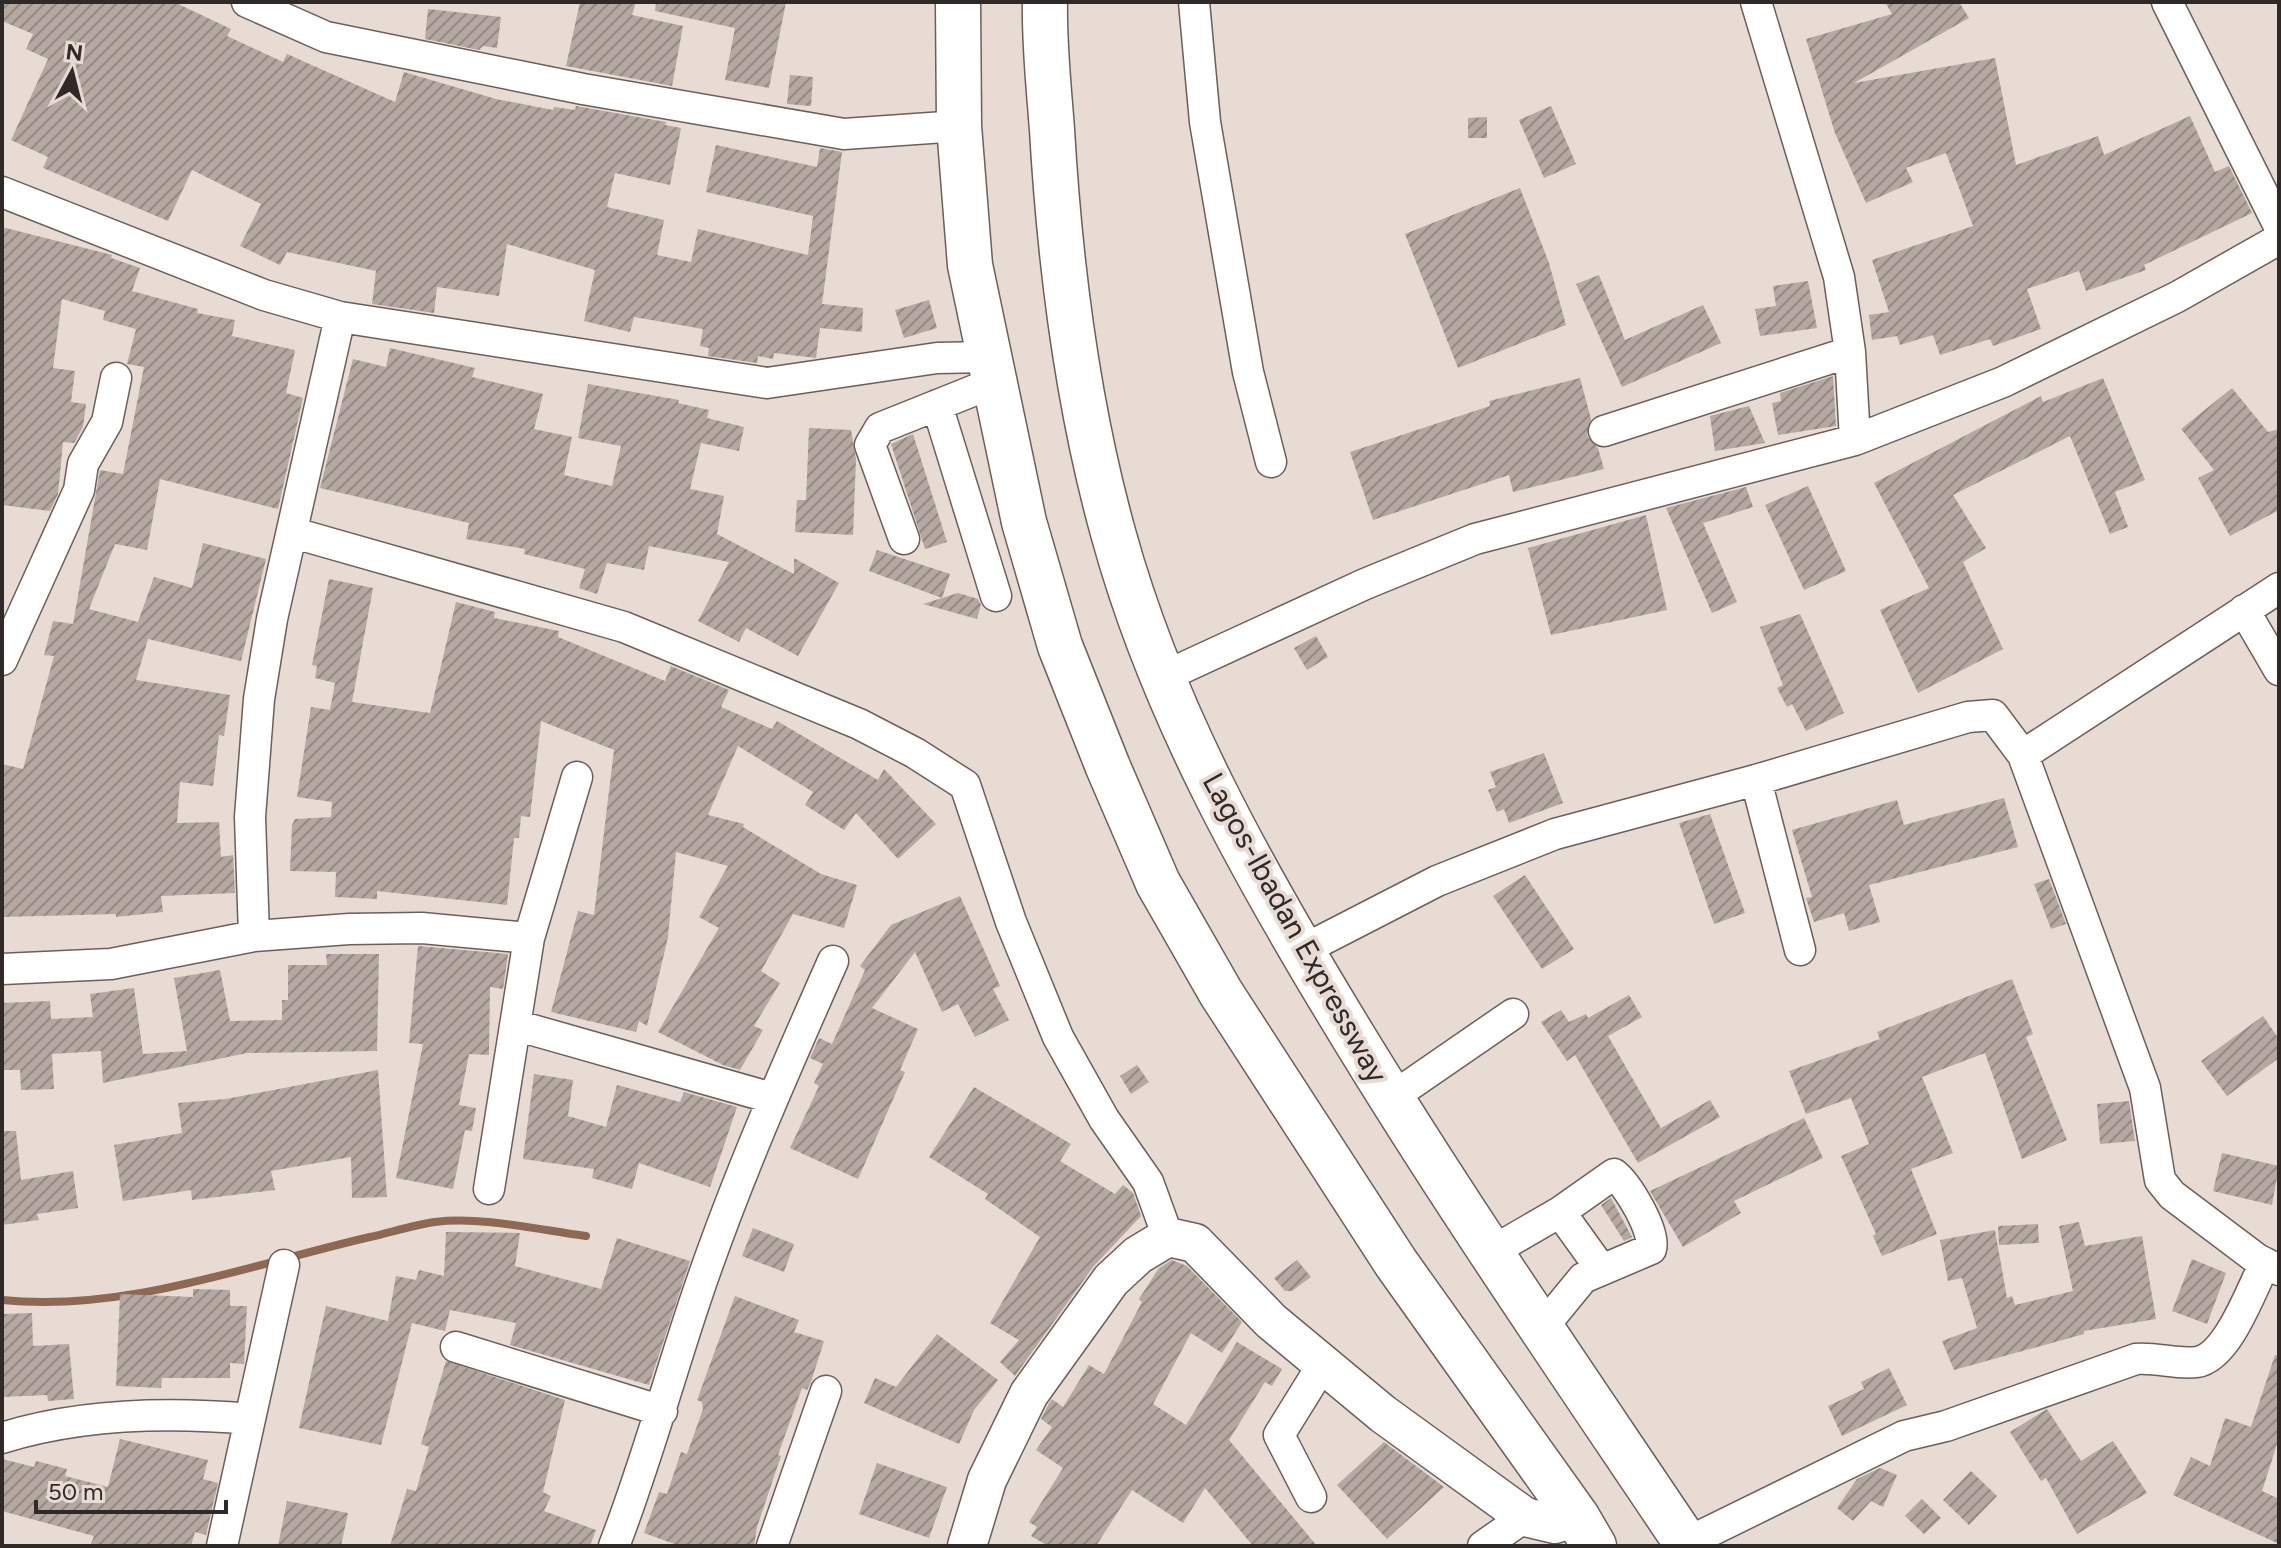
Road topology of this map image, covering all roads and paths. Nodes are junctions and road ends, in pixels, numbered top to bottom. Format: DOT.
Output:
graph roads {
  1 [pos="247,2"];
  2 [pos="958,2"];
  3 [pos="1045,2"];
  4 [pos="1194,2"];
  5 [pos="1756,2"];
  6 [pos="2167,2"];
  7 [pos="959,126"];
  8 [pos="2,192"];
  9 [pos="2279,226"];
  10 [pos="2279,235"];
  11 [pos="340,317"];
  12 [pos="1850,352"];
  13 [pos="992,369"];
  14 [pos="116,378"];
  15 [pos="937,405"];
  16 [pos="1604,431"];
  17 [pos="1855,440"];
  18 [pos="1271,462"];
  19 [pos="294,533"];
  20 [pos="904,539"];
  21 [pos="2279,588"];
  22 [pos="996,596"];
  23 [pos="2244,610"];
  24 [pos="3,654"];
  25 [pos="2279,670"];
  26 [pos="1163,677"];
  27 [pos="2023,755"];
  28 [pos="577,777"];
  29 [pos="1756,780"];
  30 [pos="254,936"];
  31 [pos="529,938"];
  32 [pos="1800,950"];
  33 [pos="1301,951"];
  34 [pos="833,961"];
  35 [pos="2,969"];
  36 [pos="1513,1014"];
  37 [pos="515,1025"];
  38 [pos="772,1098"];
  39 [pos="1391,1098"];
  40 [pos="489,1189"];
  41 [pos="1560,1212"];
  42 [pos="1168,1237"];
  43 [pos="1491,1252"];
  44 [pos="284,1265"];
  45 [pos="2272,1266"];
  46 [pos="1601,1269"];
  47 [pos="1542,1328"];
  48 [pos="456,1347"];
  49 [pos="1323,1364"];
  50 [pos="826,1391"];
  51 [pos="662,1411"];
  52 [pos="250,1419"];
  53 [pos="2,1438"];
  54 [pos="1311,1497"];
  55 [pos="1525,1517"];
  56 [pos="1587,1538"];
  57 [pos="1687,1545"];
  58 [pos="222,1546"];
  59 [pos="614,1546"];
  60 [pos="772,1546"];
  61 [pos="967,1546"];
  62 [pos="1483,1546"];
  1 -- 7 [label="street"];
  2 -- 7 [label="highway"];
  3 -- 26 [label="highway, Lagos-Ibadan Expressway"];
  4 -- 18 [label="street"];
  5 -- 12 [label="street"];
  6 -- 9 [label="street"];
  7 -- 13 [label="highway"];
  8 -- 11 [label="street"];
  10 -- 17 [label="street"];
  11 -- 13 [label="street"];
  11 -- 19 [label="street"];
  12 -- 16 [label="street"];
  12 -- 17 [label="street"];
  13 -- 15 [label="street"];
  13 -- 56 [label="highway"];
  14 -- 24 [label="street"];
  15 -- 20 [label="street"];
  15 -- 22 [label="street"];
  17 -- 26 [label="street"];
  19 -- 30 [label="street"];
  19 -- 42 [label="street"];
  21 -- 23 [label="street"];
  23 -- 25 [label="street"];
  23 -- 27 [label="street"];
  26 -- 33 [label="highway, Lagos-Ibadan Expressway"];
  27 -- 29 [label="street"];
  27 -- 45 [label="street"];
  28 -- 31 [label="street"];
  29 -- 32 [label="street"];
  29 -- 33 [label="street"];
  30 -- 31 [label="street"];
  30 -- 35 [label="street"];
  31 -- 37 [label="street"];
  33 -- 39 [label="highway, Lagos-Ibadan Expressway"];
  34 -- 38 [label="street"];
  36 -- 39 [label="street"];
  37 -- 38 [label="street"];
  37 -- 40 [label="street"];
  38 -- 51 [label="street"];
  39 -- 43 [label="highway, Lagos-Ibadan Expressway"];
  41 -- 43 [label="street"];
  41 -- 46 [label="street"];
  41 -- 46 [label="street"];
  42 -- 49 [label="main road"];
  42 -- 61 [label="main road"];
  43 -- 47 [label="highway, Lagos-Ibadan Expressway"];
  44 -- 52 [label="street"];
  45 -- 57 [label="street"];
  46 -- 47 [label="street"];
  47 -- 57 [label="highway, Lagos-Ibadan Expressway"];
  48 -- 51 [label="street"];
  49 -- 54 [label="street"];
  49 -- 55 [label="main road"];
  50 -- 60 [label="street"];
  51 -- 59 [label="street"];
  52 -- 53 [label="street"];
  52 -- 58 [label="street"];
  55 -- 56 [label="main road"];
  55 -- 62 [label="street"];
}
